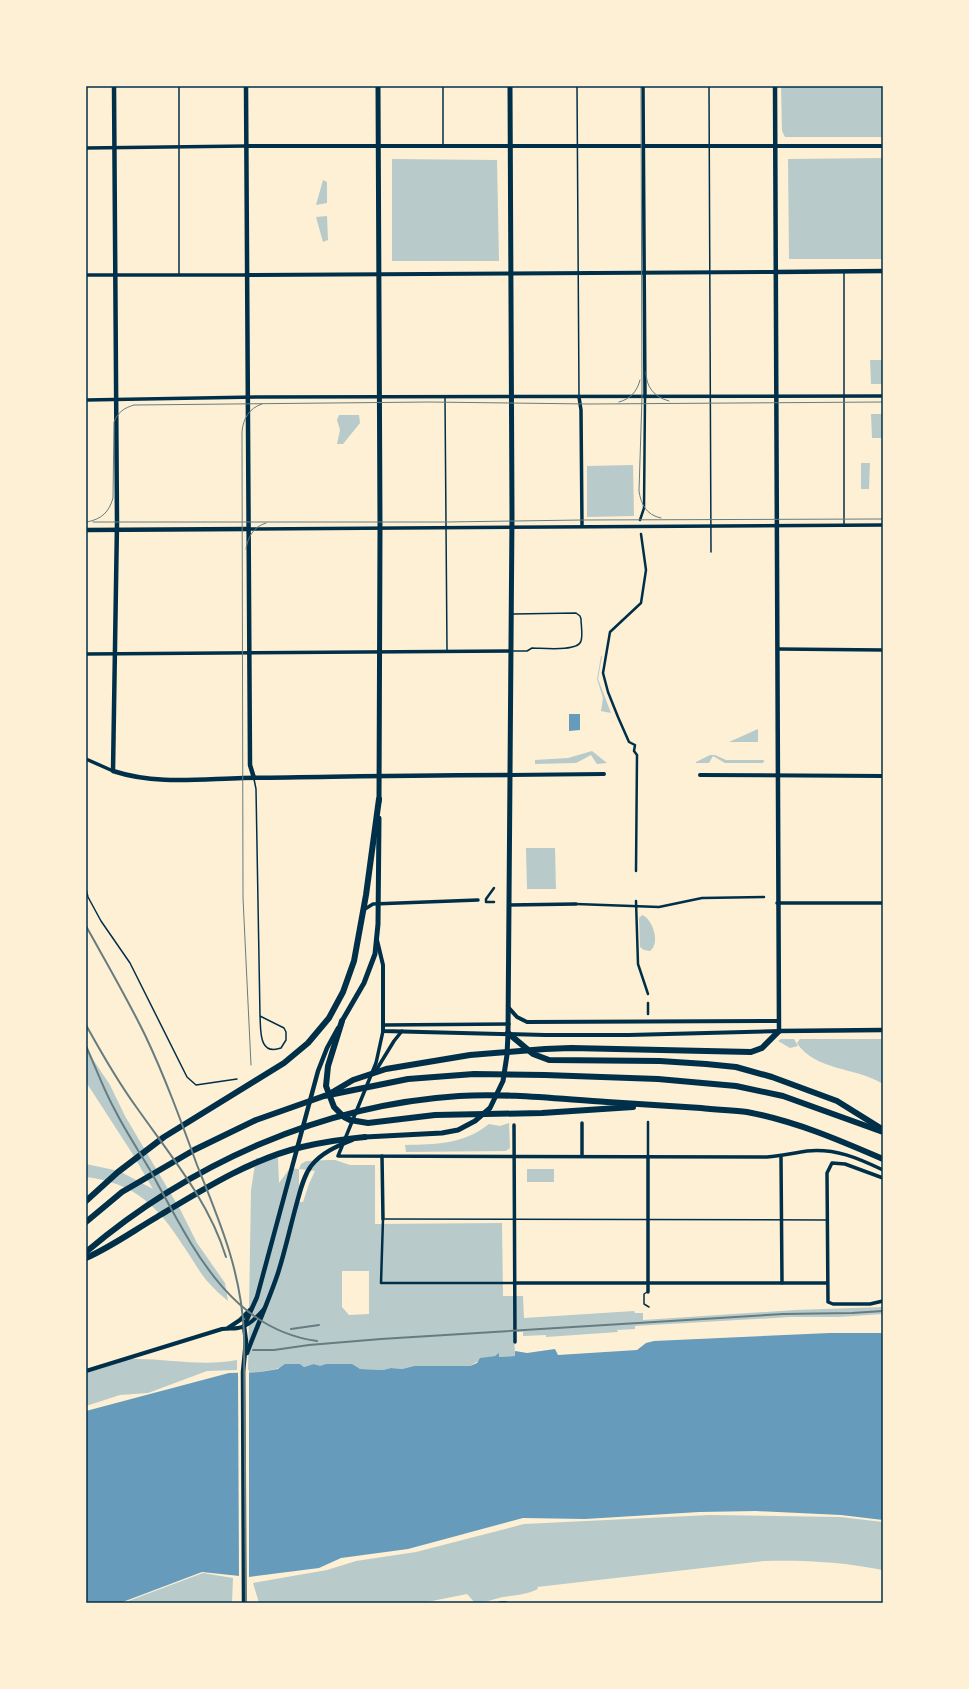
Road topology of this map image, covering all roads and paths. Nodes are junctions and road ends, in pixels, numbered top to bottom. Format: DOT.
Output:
graph roads {
  1 [pos="114,86"];
  2 [pos="179,86"];
  3 [pos="246,86"];
  4 [pos="378,86"];
  5 [pos="443,86"];
  6 [pos="510,86"];
  7 [pos="577,86"];
  8 [pos="643,86"];
  9 [pos="709,86"];
  10 [pos="775,86"];
  11 [pos="577,145"];
  12 [pos="246,146"];
  13 [pos="378,146"];
  14 [pos="443,146"];
  15 [pos="510,146"];
  16 [pos="643,146"];
  17 [pos="709,146"];
  18 [pos="775,146"];
  19 [pos="883,146"];
  20 [pos="179,147"];
  21 [pos="86,148"];
  22 [pos="114,148"];
  23 [pos="883,271"];
  24 [pos="710,272"];
  25 [pos="776,272"];
  26 [pos="844,272"];
  27 [pos="578,273"];
  28 [pos="644,273"];
  29 [pos="247,274"];
  30 [pos="379,274"];
  31 [pos="510,274"];
  32 [pos="86,275"];
  33 [pos="115,275"];
  34 [pos="179,275"];
  35 [pos="777,396"];
  36 [pos="844,396"];
  37 [pos="883,396"];
  38 [pos="379,397"];
  39 [pos="445,397"];
  40 [pos="511,397"];
  41 [pos="579,397"];
  42 [pos="645,397"];
  43 [pos="710,397"];
  44 [pos="248,398"];
  45 [pos="86,400"];
  46 [pos="116,400"];
  47 [pos="640,520"];
  48 [pos="883,524"];
  49 [pos="777,525"];
  50 [pos="844,525"];
  51 [pos="582,526"];
  52 [pos="711,526"];
  53 [pos="512,527"];
  54 [pos="380,528"];
  55 [pos="446,528"];
  56 [pos="117,529"];
  57 [pos="248,529"];
  58 [pos="86,530"];
  59 [pos="640,534"];
  60 [pos="711,552"];
  61 [pos="511,614"];
  62 [pos="778,649"];
  63 [pos="883,650"];
  64 [pos="511,651"];
  65 [pos="380,652"];
  66 [pos="446,652"];
  67 [pos="249,653"];
  68 [pos="86,654"];
  69 [pos="115,654"];
  70 [pos="86,759"];
  71 [pos="113,770"];
  72 [pos="604,774"];
  73 [pos="510,775"];
  74 [pos="700,775"];
  75 [pos="778,775"];
  76 [pos="883,776"];
  77 [pos="379,777"];
  78 [pos="254,778"];
  79 [pos="379,799"];
  80 [pos="636,871"];
  81 [pos="494,888"];
  82 [pos="86,889"];
  83 [pos="764,898"];
  84 [pos="478,900"];
  85 [pos="636,901"];
  86 [pos="494,902"];
  87 [pos="378,903"];
  88 [pos="777,903"];
  89 [pos="883,903"];
  90 [pos="576,904"];
  91 [pos="509,905"];
  92 [pos="636,906"];
  93 [pos="364,910"];
  94 [pos="377,940"];
  95 [pos="648,994"];
  96 [pos="648,1003"];
  97 [pos="509,1008"];
  98 [pos="648,1014"];
  99 [pos="260,1016"];
  100 [pos="342,1021"];
  101 [pos="779,1021"];
  102 [pos="508,1024"];
  103 [pos="384,1025"];
  104 [pos="883,1030"];
  105 [pos="383,1031"];
  106 [pos="779,1031"];
  107 [pos="402,1032"];
  108 [pos="508,1033"];
  109 [pos="237,1078"];
  110 [pos="370,1079"];
  111 [pos="324,1096"];
  112 [pos="658,1105"];
  113 [pos="582,1122"];
  114 [pos="648,1122"];
  115 [pos="514,1125"];
  116 [pos="883,1131"];
  117 [pos="365,1137"];
  118 [pos="382,1156"];
  119 [pos="514,1156"];
  120 [pos="582,1156"];
  121 [pos="648,1157"];
  122 [pos="781,1157"];
  123 [pos="883,1160"];
  124 [pos="883,1170"];
  125 [pos="883,1178"];
  126 [pos="86,1201"];
  127 [pos="383,1220"];
  128 [pos="514,1220"];
  129 [pos="648,1220"];
  130 [pos="781,1220"];
  131 [pos="827,1220"];
  132 [pos="86,1222"];
  133 [pos="86,1252"];
  134 [pos="86,1258"];
  135 [pos="514,1283"];
  136 [pos="648,1283"];
  137 [pos="782,1283"];
  138 [pos="827,1284"];
  139 [pos="648,1292"];
  140 [pos="883,1301"];
  141 [pos="253,1306"];
  142 [pos="266,1306"];
  143 [pos="649,1307"];
  144 [pos="244,1326"];
  145 [pos="228,1328"];
  146 [pos="515,1342"];
  147 [pos="243,1362"];
  148 [pos="86,1371"];
  149 [pos="244,1603"];
  150 [pos="500,1603"];
  151 [pos="506,1603"];
  1 -- 22 [label="main road"];
  2 -- 20 [label="lane"];
  3 -- 12 [label="main road"];
  4 -- 13 [label="main road"];
  5 -- 14 [label="lane"];
  6 -- 15 [label="main road"];
  7 -- 11 [label="lane"];
  8 -- 16 [label="street"];
  9 -- 17 [label="lane"];
  10 -- 18 [label="main road"];
  11 -- 15 [label="street"];
  11 -- 16 [label="street"];
  11 -- 27 [label="lane"];
  12 -- 13 [label="street"];
  12 -- 20 [label="street"];
  12 -- 29 [label="main road"];
  13 -- 14 [label="street"];
  13 -- 30 [label="main road"];
  14 -- 15 [label="street"];
  15 -- 31 [label="main road"];
  16 -- 17 [label="street"];
  16 -- 28 [label="street"];
  17 -- 18 [label="street"];
  17 -- 24 [label="lane"];
  18 -- 19 [label="street"];
  18 -- 25 [label="main road"];
  20 -- 22 [label="street"];
  20 -- 34 [label="lane"];
  21 -- 22 [label="street"];
  22 -- 33 [label="main road"];
  23 -- 26 [label="main road"];
  24 -- 25 [label="street"];
  24 -- 28 [label="street"];
  24 -- 43 [label="lane"];
  25 -- 26 [label="main road"];
  25 -- 35 [label="main road"];
  26 -- 36 [label="lane"];
  27 -- 28 [label="street"];
  27 -- 31 [label="street"];
  27 -- 41 [label="lane"];
  28 -- 42 [label="street"];
  29 -- 30 [label="street"];
  29 -- 34 [label="street"];
  29 -- 44 [label="main road"];
  30 -- 31 [label="street"];
  30 -- 38 [label="main road"];
  31 -- 40 [label="main road"];
  32 -- 33 [label="street"];
  33 -- 34 [label="street"];
  33 -- 46 [label="main road"];
  35 -- 36 [label="street"];
  35 -- 43 [label="street"];
  35 -- 49 [label="main road"];
  36 -- 37 [label="street"];
  36 -- 50 [label="lane"];
  38 -- 39 [label="street"];
  38 -- 44 [label="street"];
  38 -- 54 [label="main road"];
  39 -- 40 [label="street"];
  39 -- 55 [label="lane"];
  40 -- 41 [label="street"];
  40 -- 53 [label="main road"];
  41 -- 42 [label="street"];
  41 -- 51 [label="street"];
  42 -- 43 [label="street"];
  42 -- 47 [label="street"];
  43 -- 52 [label="lane"];
  44 -- 46 [label="street"];
  44 -- 57 [label="main road"];
  45 -- 46 [label="street"];
  46 -- 56 [label="main road"];
  48 -- 50 [label="street"];
  49 -- 50 [label="street"];
  49 -- 52 [label="street"];
  49 -- 62 [label="main road"];
  51 -- 52 [label="street"];
  51 -- 53 [label="street"];
  52 -- 60 [label="lane"];
  53 -- 55 [label="street"];
  53 -- 61 [label="main road"];
  54 -- 55 [label="street"];
  54 -- 57 [label="street"];
  54 -- 65 [label="main road"];
  55 -- 66 [label="lane"];
  56 -- 57 [label="main road"];
  56 -- 58 [label="main road"];
  56 -- 69 [label="main road"];
  57 -- 67 [label="main road"];
  59 -- 80 [label="street"];
  61 -- 64 [label="main road"];
  61 -- 64 [label="lane"];
  62 -- 63 [label="street"];
  62 -- 75 [label="main road"];
  64 -- 66 [label="street"];
  64 -- 73 [label="main road"];
  65 -- 66 [label="street"];
  65 -- 67 [label="street"];
  65 -- 77 [label="main road"];
  67 -- 69 [label="street"];
  67 -- 78 [label="main road"];
  68 -- 69 [label="street"];
  69 -- 71 [label="main road"];
  70 -- 71 [label="street"];
  71 -- 78 [label="main road"];
  72 -- 73 [label="street"];
  73 -- 77 [label="main road"];
  73 -- 91 [label="main road"];
  74 -- 75 [label="street"];
  75 -- 76 [label="street"];
  75 -- 88 [label="main road"];
  77 -- 78 [label="main road"];
  77 -- 79 [label="main road"];
  78 -- 99 [label="lane"];
  79 -- 87 [label="main road"];
  79 -- 93 [label="highway"];
  81 -- 86 [label="street"];
  82 -- 109 [label="lane"];
  83 -- 92 [label="street"];
  84 -- 87 [label="street"];
  85 -- 92 [label="street"];
  87 -- 93 [label="street"];
  87 -- 94 [label="main road"];
  88 -- 89 [label="street"];
  88 -- 101 [label="main road"];
  90 -- 91 [label="street"];
  90 -- 92 [label="street"];
  91 -- 97 [label="main road"];
  92 -- 95 [label="street"];
  93 -- 126 [label="highway"];
  94 -- 100 [label="main road"];
  94 -- 103 [label="street"];
  96 -- 98 [label="street"];
  97 -- 101 [label="street"];
  97 -- 102 [label="main road"];
  99 -- 99 [label="lane"];
  100 -- 112 [label="highway"];
  100 -- 141 [label="main road"];
  101 -- 106 [label="main road"];
  102 -- 103 [label="street"];
  102 -- 108 [label="main road"];
  103 -- 105 [label="street"];
  104 -- 106 [label="main road"];
  105 -- 107 [label="street"];
  105 -- 110 [label="street"];
  106 -- 108 [label="street"];
  106 -- 111 [label="highway"];
  107 -- 108 [label="street"];
  107 -- 110 [label="street"];
  108 -- 116 [label="highway"];
  108 -- 117 [label="main road"];
  110 -- 118 [label="street"];
  111 -- 116 [label="highway"];
  111 -- 132 [label="highway"];
  112 -- 123 [label="highway"];
  112 -- 133 [label="highway"];
  113 -- 120 [label="street"];
  114 -- 121 [label="street"];
  115 -- 119 [label="street"];
  117 -- 134 [label="highway"];
  117 -- 142 [label="main road"];
  118 -- 119 [label="street"];
  118 -- 127 [label="street"];
  119 -- 120 [label="street"];
  119 -- 128 [label="street"];
  120 -- 121 [label="street"];
  121 -- 122 [label="street"];
  121 -- 129 [label="street"];
  122 -- 124 [label="street"];
  122 -- 130 [label="street"];
  125 -- 131 [label="street"];
  127 -- 128 [label="lane"];
  127 -- 135 [label="street"];
  128 -- 129 [label="lane"];
  128 -- 135 [label="street"];
  129 -- 130 [label="lane"];
  129 -- 136 [label="street"];
  130 -- 131 [label="lane"];
  130 -- 137 [label="street"];
  131 -- 138 [label="street"];
  135 -- 136 [label="street"];
  135 -- 146 [label="street"];
  136 -- 137 [label="street"];
  136 -- 139 [label="street"];
  137 -- 138 [label="street"];
  138 -- 140 [label="street"];
  139 -- 143 [label="lane"];
  141 -- 144 [label="main road"];
  141 -- 145 [label="main road"];
  142 -- 144 [label="street"];
  142 -- 147 [label="main road"];
  144 -- 145 [label="street"];
  144 -- 147 [label="main road"];
  145 -- 148 [label="street"];
  147 -- 149 [label="main road"];
  150 -- 151 [label="street"];
}
